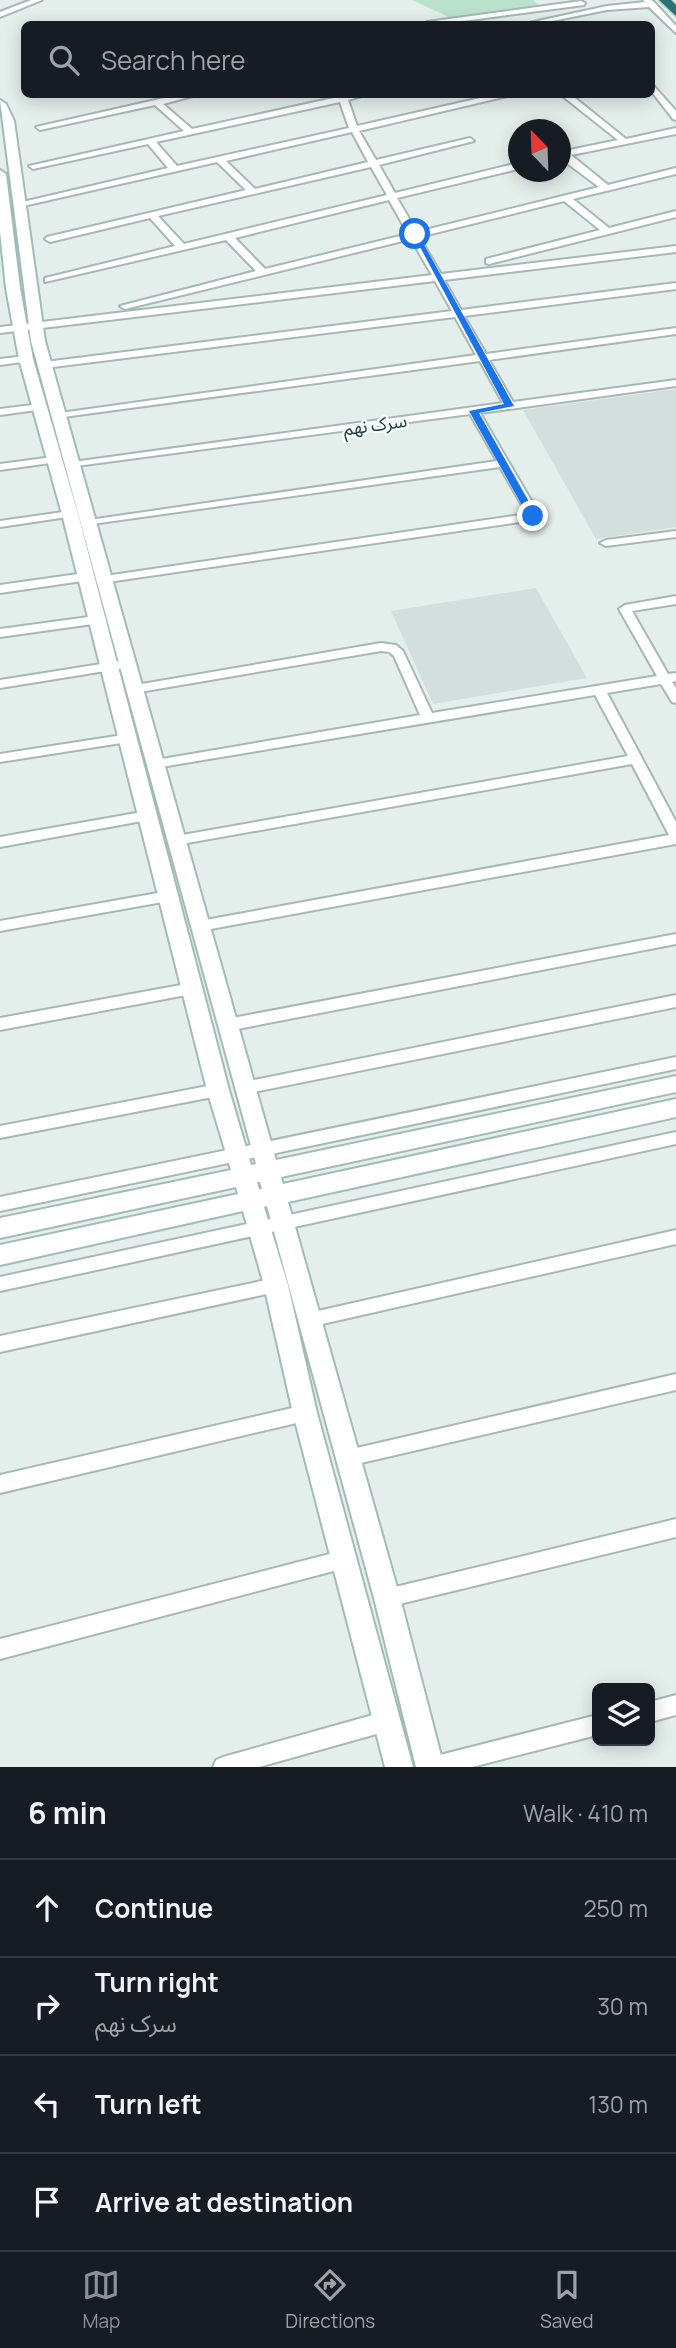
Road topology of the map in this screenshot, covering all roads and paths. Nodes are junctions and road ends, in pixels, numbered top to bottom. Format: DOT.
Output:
graph roads {
  1 [pos="38,0"];
  2 [pos="665,0"];
  3 [pos="580,2"];
  4 [pos="649,2"];
  5 [pos="676,12"];
  6 [pos="0,15"];
  7 [pos="590,15"];
  8 [pos="448,21"];
  9 [pos="549,21"];
  10 [pos="676,31"];
  11 [pos="655,92"];
  12 [pos="179,98"];
  13 [pos="338,98"];
  14 [pos="342,98"];
  15 [pos="487,98"];
  16 [pos="569,98"];
  17 [pos="157,103"];
  18 [pos="0,104"];
  19 [pos="676,117"];
  20 [pos="40,127"];
  21 [pos="354,129"];
  22 [pos="676,131"];
  23 [pos="191,132"];
  24 [pos="150,141"];
  25 [pos="470,141"];
  26 [pos="624,141"];
  27 [pos="571,153"];
  28 [pos="220,160"];
  29 [pos="373,162"];
  30 [pos="571,162"];
  31 [pos="33,166"];
  32 [pos="508,169"];
  33 [pos="175,170"];
  34 [pos="676,171"];
  35 [pos="0,174"];
  36 [pos="606,188"];
  37 [pos="252,191"];
  38 [pos="1,192"];
  39 [pos="393,197"];
  40 [pos="566,198"];
  41 [pos="19,204"];
  42 [pos="676,214"];
  43 [pos="152,215"];
  44 [pos="3,230"];
  45 [pos="607,231"];
  46 [pos="415,234"];
  47 [pos="229,237"];
  48 [pos="50,239"];
  49 [pos="182,248"];
  50 [pos="676,249"];
  51 [pos="489,261"];
  52 [pos="5,271"];
  53 [pos="263,272"];
  54 [pos="440,278"];
  55 [pos="48,281"];
  56 [pos="676,286"];
  57 [pos="125,306"];
  58 [pos="459,313"];
  59 [pos="18,328"];
  60 [pos="676,331"];
  61 [pos="484,358"];
  62 [pos="0,362"];
  63 [pos="35,362"];
  64 [pos="676,383"];
  65 [pos="510,406"];
  66 [pos="40,407"];
  67 [pos="474,411"];
  68 [pos="0,412"];
  69 [pos="60,416"];
  70 [pos="63,462"];
  71 [pos="503,463"];
  72 [pos="0,467"];
  73 [pos="80,519"];
  74 [pos="0,524"];
  75 [pos="676,534"];
  76 [pos="606,543"];
  77 [pos="95,579"];
  78 [pos="0,589"];
  79 [pos="676,600"];
  80 [pos="96,620"];
  81 [pos="0,634"];
  82 [pos="118,665"];
  83 [pos="670,678"];
  84 [pos="0,684"];
  85 [pos="134,689"];
  86 [pos="599,690"];
  87 [pos="676,699"];
  88 [pos="428,718"];
  89 [pos="129,738"];
  90 [pos="0,758"];
  91 [pos="636,760"];
  92 [pos="155,764"];
  93 [pos="148,816"];
  94 [pos="676,837"];
  95 [pos="176,840"];
  96 [pos="0,842"];
  97 [pos="169,896"];
  98 [pos="0,926"];
  99 [pos="200,926"];
  100 [pos="676,939"];
  101 [pos="192,989"];
  102 [pos="676,1001"];
  103 [pos="0,1024"];
  104 [pos="227,1026"];
  105 [pos="676,1063"];
  106 [pos="676,1084"];
  107 [pos="244,1088"];
  108 [pos="218,1090"];
  109 [pos="676,1108"];
  110 [pos="0,1132"];
  111 [pos="676,1138"];
  112 [pos="265,1161"];
  113 [pos="241,1165"];
  114 [pos="275,1197"];
  115 [pos="251,1202"];
  116 [pos="0,1204"];
  117 [pos="282,1222"];
  118 [pos="258,1227"];
  119 [pos="0,1228"];
  120 [pos="676,1237"];
  121 [pos="0,1255"];
  122 [pos="0,1284"];
  123 [pos="276,1285"];
  124 [pos="309,1320"];
  125 [pos="0,1344"];
  126 [pos="676,1382"];
  127 [pos="306,1413"];
  128 [pos="348,1458"];
  129 [pos="0,1484"];
  130 [pos="676,1528"];
  131 [pos="345,1559"];
  132 [pos="387,1598"];
  133 [pos="0,1649"];
  134 [pos="676,1705"];
  135 [pos="655,1711"];
  136 [pos="387,1721"];
  137 [pos="592,1726"];
  138 [pos="223,1767"];
  139 [pos="399,1767"];
  140 [pos="431,1767"];
  1 -- 6 [label="street"];
  2 -- 5 [label="highway"];
  3 -- 7 [label="street"];
  3 -- 8 [label="street"];
  4 -- 7 [label="street"];
  4 -- 10 [label="street"];
  7 -- 9 [label="street"];
  11 -- 19 [label="street"];
  12 -- 17 [label="street"];
  13 -- 23 [label="street"];
  14 -- 21 [label="street"];
  15 -- 21 [label="street"];
  16 -- 26 [label="street"];
  17 -- 20 [label="street"];
  17 -- 23 [label="street"];
  18 -- 41 [label="street"];
  21 -- 28 [label="street"];
  21 -- 29 [label="street"];
  22 -- 26 [label="street"];
  23 -- 24 [label="street"];
  24 -- 31 [label="street"];
  24 -- 33 [label="street"];
  25 -- 29 [label="street"];
  26 -- 27 [label="street"];
  28 -- 33 [label="street"];
  28 -- 37 [label="street"];
  29 -- 37 [label="street"];
  29 -- 39 [label="street"];
  30 -- 36 [label="street"];
  32 -- 39 [label="street"];
  33 -- 41 [label="street"];
  34 -- 36 [label="street"];
  35 -- 38 [label="street"];
  36 -- 40 [label="street"];
  37 -- 43 [label="street"];
  38 -- 44 [label="street"];
  39 -- 46 [label="street"];
  39 -- 47 [label="street"];
  40 -- 45 [label="street"];
  40 -- 46 [label="street"];
  41 -- 59 [label="street"];
  42 -- 45 [label="street"];
  43 -- 48 [label="street"];
  43 -- 49 [label="street"];
  44 -- 52 [label="street"];
  45 -- 51 [label="street"];
  46 -- 53 [label="street"];
  46 -- 54 [label="street"];
  47 -- 49 [label="street"];
  47 -- 53 [label="street"];
  49 -- 55 [label="street"];
  50 -- 54 [label="street"];
  52 -- 59 [label="street"];
  53 -- 57 [label="street"];
  54 -- 58 [label="street"];
  54 -- 59 [label="street"];
  56 -- 58 [label="street"];
  58 -- 61 [label="street"];
  58 -- 63 [label="street"];
  59 -- 63 [label="street"];
  60 -- 61 [label="street"];
  61 -- 65 [label="street"];
  61 -- 69 [label="street"];
  62 -- 63 [label="street"];
  63 -- 66 [label="street"];
  63 -- 69 [label="street"];
  64 -- 65 [label="street, سرک نهم"];
  65 -- 67 [label="street, سرک نهم"];
  66 -- 68 [label="street"];
  66 -- 70 [label="street"];
  67 -- 70 [label="street, سرک نهم"];
  67 -- 71 [label="street"];
  69 -- 70 [label="street"];
  70 -- 72 [label="street, سرک نهم"];
  70 -- 73 [label="street"];
  71 -- 73 [label="street"];
  71 -- 77 [label="street"];
  73 -- 74 [label="street"];
  73 -- 77 [label="street"];
  75 -- 76 [label="street"];
  77 -- 78 [label="street"];
  77 -- 80 [label="street"];
  77 -- 82 [label="street"];
  79 -- 83 [label="street"];
  80 -- 81 [label="street"];
  80 -- 82 [label="street"];
  82 -- 84 [label="street"];
  82 -- 85 [label="street"];
  82 -- 89 [label="street"];
  83 -- 86 [label="street"];
  83 -- 87 [label="street"];
  85 -- 88 [label="street"];
  85 -- 92 [label="street"];
  86 -- 88 [label="street"];
  86 -- 91 [label="street"];
  88 -- 92 [label="street"];
  89 -- 90 [label="street"];
  89 -- 93 [label="street"];
  91 -- 94 [label="street"];
  91 -- 95 [label="street"];
  92 -- 95 [label="street"];
  93 -- 96 [label="street"];
  93 -- 97 [label="street"];
  94 -- 99 [label="street"];
  95 -- 99 [label="street"];
  97 -- 98 [label="street"];
  97 -- 101 [label="street"];
  99 -- 104 [label="street"];
  100 -- 104 [label="street"];
  101 -- 103 [label="street"];
  101 -- 108 [label="street"];
  102 -- 107 [label="street"];
  104 -- 107 [label="street"];
  105 -- 112 [label="street"];
  106 -- 112 [label="street"];
  107 -- 112 [label="street"];
  108 -- 110 [label="street"];
  108 -- 113 [label="street"];
  109 -- 114 [label="street"];
  111 -- 117 [label="street"];
  112 -- 113 [label="street"];
  112 -- 114 [label="street"];
  113 -- 115 [label="street"];
  113 -- 116 [label="street"];
  113 -- 119 [label="street"];
  114 -- 115 [label="street"];
  114 -- 117 [label="street"];
  115 -- 118 [label="street"];
  115 -- 121 [label="street"];
  117 -- 118 [label="street"];
  117 -- 124 [label="street"];
  118 -- 122 [label="street"];
  118 -- 123 [label="street"];
  120 -- 124 [label="street"];
  123 -- 125 [label="street"];
  123 -- 127 [label="street"];
  124 -- 128 [label="street"];
  126 -- 128 [label="street"];
  127 -- 129 [label="street"];
  127 -- 131 [label="street"];
  128 -- 132 [label="street"];
  130 -- 132 [label="street"];
  131 -- 133 [label="street"];
  131 -- 136 [label="street"];
  132 -- 140 [label="street"];
  134 -- 135 [label="street"];
  136 -- 138 [label="street"];
  136 -- 139 [label="street"];
  137 -- 140 [label="street"];
}
